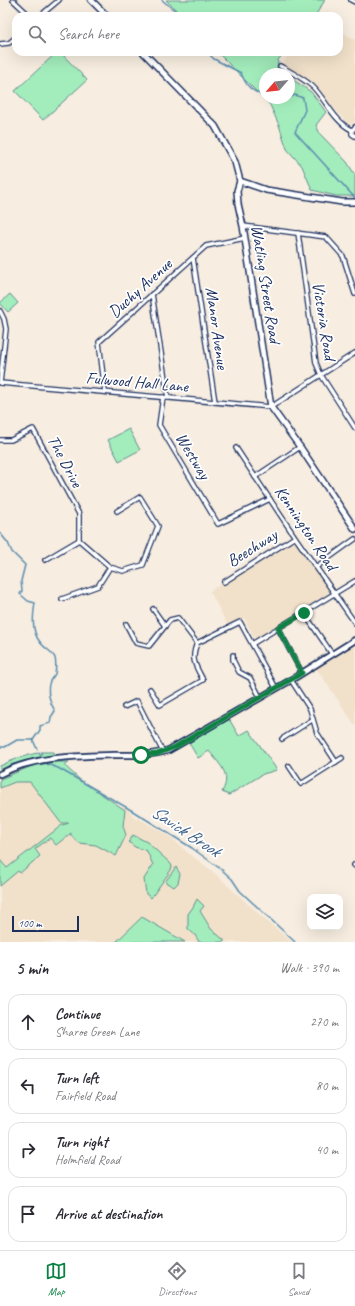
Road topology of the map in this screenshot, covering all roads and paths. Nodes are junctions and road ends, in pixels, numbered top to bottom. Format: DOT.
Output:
graph roads {
  1 [pos="13,0"];
  2 [pos="59,0"];
  3 [pos="91,0"];
  4 [pos="351,0"];
  5 [pos="355,2"];
  6 [pos="26,12"];
  7 [pos="45,12"];
  8 [pos="103,12"];
  9 [pos="12,40"];
  10 [pos="0,44"];
  11 [pos="147,56"];
  12 [pos="280,66"];
  13 [pos="353,129"];
  14 [pos="355,136"];
  15 [pos="240,181"];
  16 [pos="355,202"];
  17 [pos="243,226"];
  18 [pos="298,233"];
  19 [pos="244,238"];
  20 [pos="193,258"];
  21 [pos="152,294"];
  22 [pos="355,294"];
  23 [pos="0,311"];
  24 [pos="355,353"];
  25 [pos="2,360"];
  26 [pos="321,375"];
  27 [pos="0,382"];
  28 [pos="105,392"];
  29 [pos="165,397"];
  30 [pos="215,402"];
  31 [pos="271,406"];
  32 [pos="355,428"];
  33 [pos="0,440"];
  34 [pos="300,447"];
  35 [pos="236,448"];
  36 [pos="255,477"];
  37 [pos="270,499"];
  38 [pos="117,511"];
  39 [pos="355,529"];
  40 [pos="295,537"];
  41 [pos="355,539"];
  42 [pos="79,540"];
  43 [pos="45,560"];
  44 [pos="110,567"];
  45 [pos="316,567"];
  46 [pos="224,582"];
  47 [pos="355,582"];
  48 [pos="336,594"];
  49 [pos="62,599"];
  50 [pos="153,609"];
  51 [pos="304,613"];
  52 [pos="355,622"];
  53 [pos="126,624"];
  54 [pos="165,626"];
  55 [pos="278,628"];
  56 [pos="355,640"];
  57 [pos="197,643"];
  58 [pos="252,644"];
  59 [pos="332,654"];
  60 [pos="233,655"];
  61 [pos="302,673"];
  62 [pos="291,680"];
  63 [pos="276,688"];
  64 [pos="150,689"];
  65 [pos="260,698"];
  66 [pos="124,707"];
  67 [pos="312,720"];
  68 [pos="282,739"];
  69 [pos="163,752"];
  70 [pos="342,758"];
  71 [pos="336,762"];
  72 [pos="289,766"];
  73 [pos="0,774"];
  1 -- 6 [label="street"];
  2 -- 7 [label="street"];
  3 -- 8 [label="main road"];
  4 -- 5 [label="street"];
  9 -- 10 [label="street"];
  11 -- 15 [label="main road, Watling Street Road"];
  12 -- 13 [label="street"];
  13 -- 14 [label="street"];
  15 -- 16 [label="main road"];
  15 -- 17 [label="main road, Watling Street Road"];
  17 -- 18 [label="street"];
  17 -- 19 [label="main road, Watling Street Road"];
  18 -- 22 [label="street"];
  18 -- 26 [label="street, Victoria Road"];
  19 -- 20 [label="street, Duchy Avenue"];
  19 -- 31 [label="main road, Watling Street Road"];
  20 -- 21 [label="street, Duchy Avenue"];
  20 -- 30 [label="street, Manor Avenue"];
  21 -- 28 [label="street, Duchy Avenue"];
  21 -- 29 [label="street, Westway"];
  23 -- 25 [label="street"];
  24 -- 26 [label="street"];
  25 -- 27 [label="street"];
  26 -- 31 [label="street"];
  26 -- 32 [label="street, Victoria Road"];
  27 -- 28 [label="street, Fulwood Hall Lane"];
  28 -- 29 [label="street, Fulwood Hall Lane"];
  29 -- 30 [label="street, Fulwood Hall Lane"];
  29 -- 37 [label="street, Westway"];
  30 -- 31 [label="street, Fulwood Hall Lane"];
  31 -- 34 [label="main road, Watling Street Road"];
  33 -- 42 [label="street, The Drive"];
  34 -- 36 [label="street"];
  34 -- 39 [label="main road, Watling Street Road"];
  35 -- 36 [label="street, Kennington Road"];
  36 -- 37 [label="street, Kennington Road"];
  37 -- 40 [label="street, Kennington Road"];
  38 -- 44 [label="street"];
  40 -- 45 [label="street, Kennington Road"];
  40 -- 46 [label="street, Beechway"];
  41 -- 45 [label="street"];
  42 -- 43 [label="street"];
  42 -- 44 [label="street"];
  44 -- 49 [label="street"];
  45 -- 48 [label="street, Kennington Road"];
  47 -- 48 [label="street"];
  48 -- 51 [label="street"];
  48 -- 52 [label="street, Kennington Road"];
  50 -- 54 [label="street"];
  51 -- 55 [label="street"];
  51 -- 59 [label="street"];
  53 -- 54 [label="street"];
  54 -- 57 [label="street"];
  55 -- 58 [label="street"];
  55 -- 61 [label="street"];
  56 -- 59 [label="street"];
  57 -- 58 [label="street"];
  57 -- 64 [label="street"];
  58 -- 63 [label="street"];
  59 -- 61 [label="street"];
  60 -- 65 [label="street"];
  61 -- 62 [label="street"];
  62 -- 63 [label="street"];
  62 -- 67 [label="street"];
  63 -- 65 [label="street"];
  65 -- 69 [label="street"];
  66 -- 69 [label="street"];
  67 -- 68 [label="street"];
  67 -- 71 [label="street"];
  69 -- 73 [label="street"];
  70 -- 71 [label="street"];
  71 -- 72 [label="street"];
}
